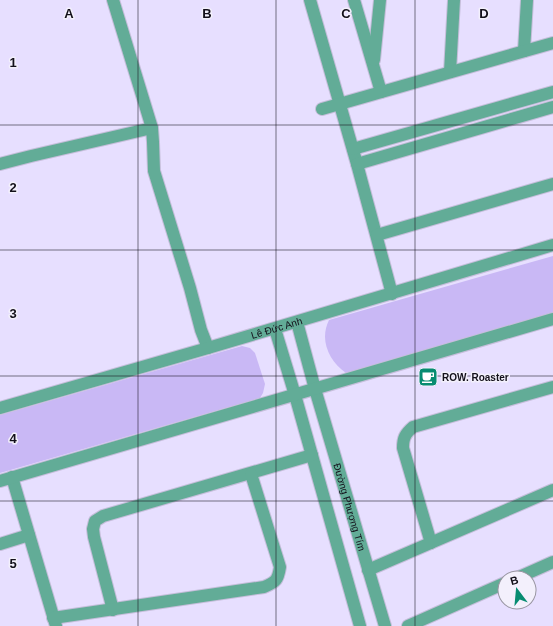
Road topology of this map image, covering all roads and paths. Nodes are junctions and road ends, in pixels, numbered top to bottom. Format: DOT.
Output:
graph roads {
  1 [pos="113,0"];
  2 [pos="310,0"];
  3 [pos="354,0"];
  4 [pos="380,0"];
  5 [pos="454,0"];
  6 [pos="527,0"];
  7 [pos="553,43"];
  8 [pos="524,51"];
  9 [pos="374,67"];
  10 [pos="450,72"];
  11 [pos="381,92"];
  12 [pos="553,92"];
  13 [pos="340,104"];
  14 [pos="553,107"];
  15 [pos="322,109"];
  16 [pos="152,128"];
  17 [pos="353,149"];
  18 [pos="0,164"];
  19 [pos="358,164"];
  20 [pos="553,184"];
  21 [pos="377,235"];
  22 [pos="553,245"];
  23 [pos="392,294"];
  24 [pos="553,320"];
  25 [pos="297,322"];
  26 [pos="275,329"];
  27 [pos="208,348"];
  28 [pos="553,387"];
  29 [pos="315,389"];
  30 [pos="295,395"];
  31 [pos="0,408"];
  32 [pos="312,455"];
  33 [pos="251,474"];
  34 [pos="12,477"];
  35 [pos="0,480"];
  36 [pos="553,490"];
  37 [pos="29,535"];
  38 [pos="431,543"];
  39 [pos="0,544"];
  40 [pos="553,562"];
  41 [pos="368,570"];
  42 [pos="535,570"];
  43 [pos="497,587"];
  44 [pos="114,610"];
  45 [pos="55,622"];
  46 [pos="360,626"];
  47 [pos="385,626"];
  48 [pos="408,626"];
  1 -- 16 [label="street"];
  2 -- 13 [label="street"];
  3 -- 9 [label="street"];
  4 -- 9 [label="street"];
  5 -- 10 [label="street"];
  6 -- 8 [label="street"];
  7 -- 8 [label="street"];
  8 -- 10 [label="street"];
  9 -- 11 [label="street"];
  10 -- 11 [label="street"];
  11 -- 13 [label="street"];
  12 -- 17 [label="street"];
  13 -- 15 [label="street"];
  13 -- 17 [label="street"];
  14 -- 19 [label="street"];
  16 -- 18 [label="street"];
  16 -- 27 [label="street"];
  17 -- 19 [label="street"];
  19 -- 21 [label="street"];
  20 -- 21 [label="street"];
  21 -- 23 [label="street"];
  22 -- 23 [label="street, Lê Đức Anh"];
  23 -- 25 [label="street, Lê Đức Anh"];
  24 -- 29 [label="street"];
  25 -- 26 [label="street, Lê Đức Anh"];
  25 -- 29 [label="street, Đường Phượng Tím"];
  26 -- 27 [label="street, Lê Đức Anh"];
  26 -- 30 [label="street"];
  27 -- 31 [label="street, Lê Đức Anh"];
  28 -- 38 [label="street"];
  29 -- 30 [label="street"];
  29 -- 41 [label="street, Đường Phượng Tím"];
  30 -- 32 [label="street"];
  30 -- 34 [label="street"];
  32 -- 33 [label="street"];
  32 -- 46 [label="street"];
  33 -- 44 [label="street"];
  33 -- 44 [label="street"];
  34 -- 35 [label="street"];
  34 -- 37 [label="street"];
  36 -- 38 [label="street"];
  37 -- 39 [label="street"];
  37 -- 45 [label="street"];
  38 -- 41 [label="street"];
  40 -- 42 [label="street"];
  41 -- 47 [label="street, Đường Phượng Tím"];
  43 -- 48 [label="street"];
  44 -- 45 [label="street"];
}
